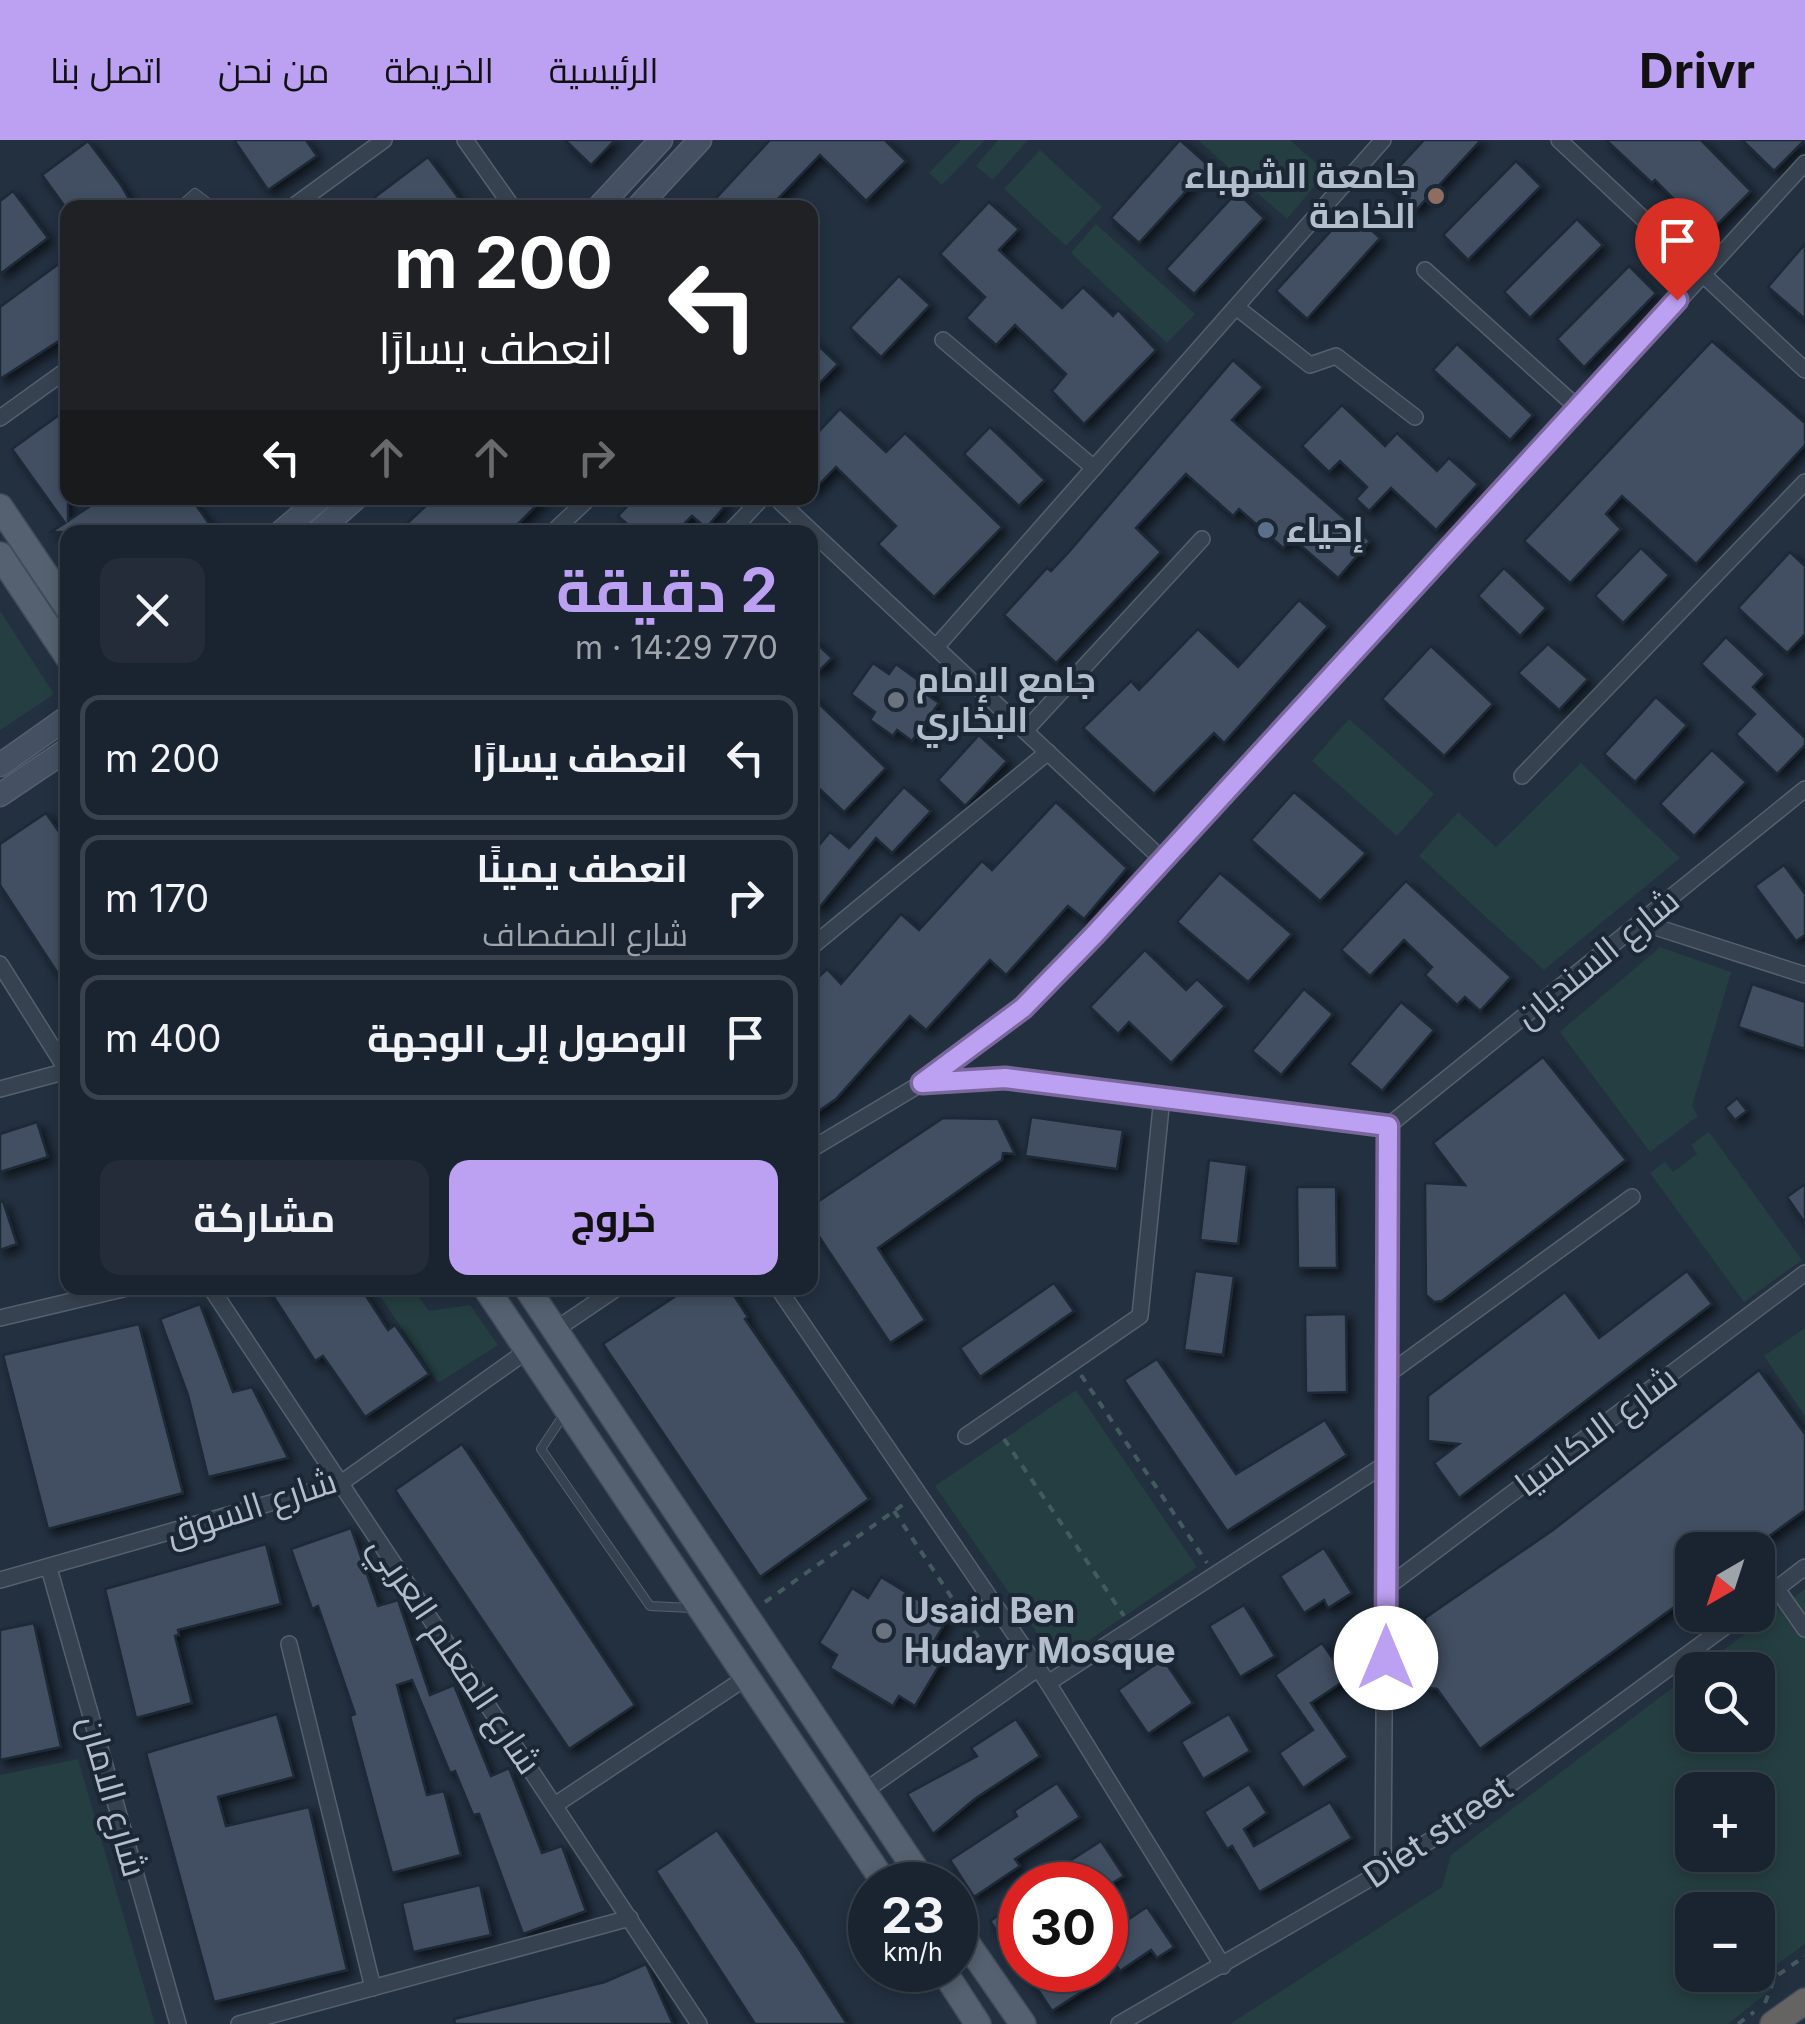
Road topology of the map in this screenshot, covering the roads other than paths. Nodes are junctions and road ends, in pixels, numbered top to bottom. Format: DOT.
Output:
graph roads {
  1 [pos="384,140"];
  2 [pos="465,140"];
  3 [pos="661,140"];
  4 [pos="700,140"];
  5 [pos="1383,140"];
  6 [pos="1559,140"];
  7 [pos="1805,163"];
  8 [pos="302,200"];
  9 [pos="507,200"];
  10 [pos="605,200"];
  11 [pos="644,200"];
  12 [pos="1425,270"];
  13 [pos="1701,273"];
  14 [pos="1236,307"];
  15 [pos="942,340"];
  16 [pos="1805,370"];
  17 [pos="60,375"];
  18 [pos="1578,408"];
  19 [pos="1415,417"];
  20 [pos="0,418"];
  21 [pos="1094,468"];
  22 [pos="1805,482"];
  23 [pos="313,505"];
  24 [pos="348,505"];
  25 [pos="582,505"];
  26 [pos="755,505"];
  27 [pos="784,505"];
  28 [pos="0,507"];
  29 [pos="289,525"];
  30 [pos="326,525"];
  31 [pos="560,525"];
  32 [pos="737,525"];
  33 [pos="805,525"];
  34 [pos="818,537"];
  35 [pos="1202,538"];
  36 [pos="0,555"];
  37 [pos="60,596"];
  38 [pos="60,645"];
  39 [pos="936,647"];
  40 [pos="60,723"];
  41 [pos="1025,731"];
  42 [pos="1048,752"];
  43 [pos="60,754"];
  44 [pos="0,765"];
  45 [pos="1522,776"];
  46 [pos="1805,789"];
  47 [pos="0,795"];
  48 [pos="1164,862"];
  49 [pos="1643,923"];
  50 [pos="818,941"];
  51 [pos="0,964"];
  52 [pos="1805,975"];
  53 [pos="60,1061"];
  54 [pos="60,1074"];
  55 [pos="922,1083"];
  56 [pos="0,1089"];
  57 [pos="1162,1098"];
  58 [pos="1388,1126"];
  59 [pos="818,1144"];
  60 [pos="1632,1196"];
  61 [pos="1805,1273"];
  62 [pos="98,1295"];
  63 [pos="216,1295"];
  64 [pos="491,1295"];
  65 [pos="531,1295"];
  66 [pos="607,1295"];
  67 [pos="783,1295"];
  68 [pos="0,1318"];
  69 [pos="555,1330"];
  70 [pos="528,1350"];
  71 [pos="1387,1375"];
  72 [pos="568,1410"];
  73 [pos="966,1436"];
  74 [pos="1386,1464"];
  75 [pos="341,1483"];
  76 [pos="1805,1567"];
  77 [pos="49,1568"];
  78 [pos="0,1580"];
  79 [pos="1386,1588"];
  80 [pos="1777,1589"];
  81 [pos="701,1608"];
  82 [pos="1805,1630"];
  83 [pos="1718,1632"];
  84 [pos="289,1644"];
  85 [pos="1038,1669"];
  86 [pos="747,1677"];
  87 [pos="1048,1684"];
  88 [pos="862,1793"];
  89 [pos="555,1805"];
  90 [pos="871,1862"];
  91 [pos="910,1862"];
  92 [pos="1384,1871"];
  93 [pos="630,1918"];
  94 [pos="978,1959"];
  95 [pos="1223,1966"];
  96 [pos="373,1988"];
  97 [pos="955,1992"];
  98 [pos="1805,2001"];
  99 [pos="969,2018"];
  100 [pos="178,2024"];
  101 [pos="239,2024"];
  102 [pos="699,2024"];
  103 [pos="1024,2024"];
  104 [pos="1120,2024"];
  105 [pos="1773,2024"];
  1 -- 8 [label="street"];
  2 -- 9 [label="street"];
  3 -- 10 [label="main road"];
  4 -- 11 [label="main road"];
  5 -- 14 [label="street"];
  6 -- 13 [label="street"];
  7 -- 13 [label="street"];
  12 -- 18 [label="street"];
  13 -- 16 [label="street"];
  13 -- 18 [label="street"];
  14 -- 19 [label="street"];
  14 -- 21 [label="street"];
  15 -- 21 [label="street"];
  17 -- 20 [label="street"];
  18 -- 48 [label="street"];
  21 -- 39 [label="street"];
  22 -- 45 [label="street"];
  23 -- 29 [label="main road"];
  24 -- 30 [label="main road"];
  25 -- 31 [label="street"];
  26 -- 32 [label="street"];
  27 -- 33 [label="street"];
  28 -- 37 [label="main road"];
  34 -- 39 [label="street"];
  35 -- 41 [label="street"];
  36 -- 38 [label="main road"];
  39 -- 41 [label="street"];
  40 -- 44 [label="main road"];
  41 -- 42 [label="street"];
  42 -- 48 [label="street"];
  42 -- 50 [label="street"];
  43 -- 47 [label="main road"];
  46 -- 49 [label="street, شارع السنديان"];
  48 -- 55 [label="street"];
  49 -- 52 [label="street"];
  49 -- 58 [label="street, شارع السنديان"];
  51 -- 53 [label="street"];
  54 -- 56 [label="street"];
  55 -- 57 [label="street"];
  55 -- 59 [label="street"];
  57 -- 58 [label="street"];
  57 -- 73 [label="street"];
  58 -- 71 [label="street"];
  60 -- 71 [label="street"];
  61 -- 79 [label="street, شارع الاكاسيا"];
  62 -- 68 [label="street"];
  63 -- 75 [label="street, شارع المعلم العربي"];
  64 -- 70 [label="main road"];
  65 -- 69 [label="main road"];
  66 -- 69 [label="street"];
  67 -- 85 [label="street"];
  69 -- 88 [label="main road"];
  70 -- 72 [label="main road"];
  70 -- 75 [label="street, شارع السوق"];
  71 -- 74 [label="street"];
  72 -- 81 [label="main road"];
  72 -- 81 [label="lane"];
  74 -- 79 [label="street"];
  74 -- 87 [label="street"];
  75 -- 77 [label="street, شارع السوق"];
  75 -- 89 [label="street, شارع المعلم العربي"];
  76 -- 80 [label="street"];
  77 -- 78 [label="street, شارع السوق"];
  77 -- 100 [label="street, شارع الامان"];
  79 -- 92 [label="street"];
  80 -- 82 [label="street"];
  81 -- 86 [label="main road"];
  83 -- 92 [label="street, Diet street"];
  84 -- 96 [label="street"];
  85 -- 87 [label="street"];
  85 -- 88 [label="street"];
  86 -- 89 [label="street"];
  86 -- 90 [label="main road"];
  87 -- 95 [label="street"];
  88 -- 91 [label="main road"];
  89 -- 93 [label="street, شارع المعلم العربي"];
  92 -- 95 [label="street, Diet street"];
  93 -- 96 [label="street"];
  93 -- 102 [label="street, شارع المعلم العربي"];
  94 -- 103 [label="main road"];
  95 -- 104 [label="street, Diet street"];
  96 -- 101 [label="street"];
  97 -- 99 [label="main road"];
  98 -- 105 [label="highway"];
}
